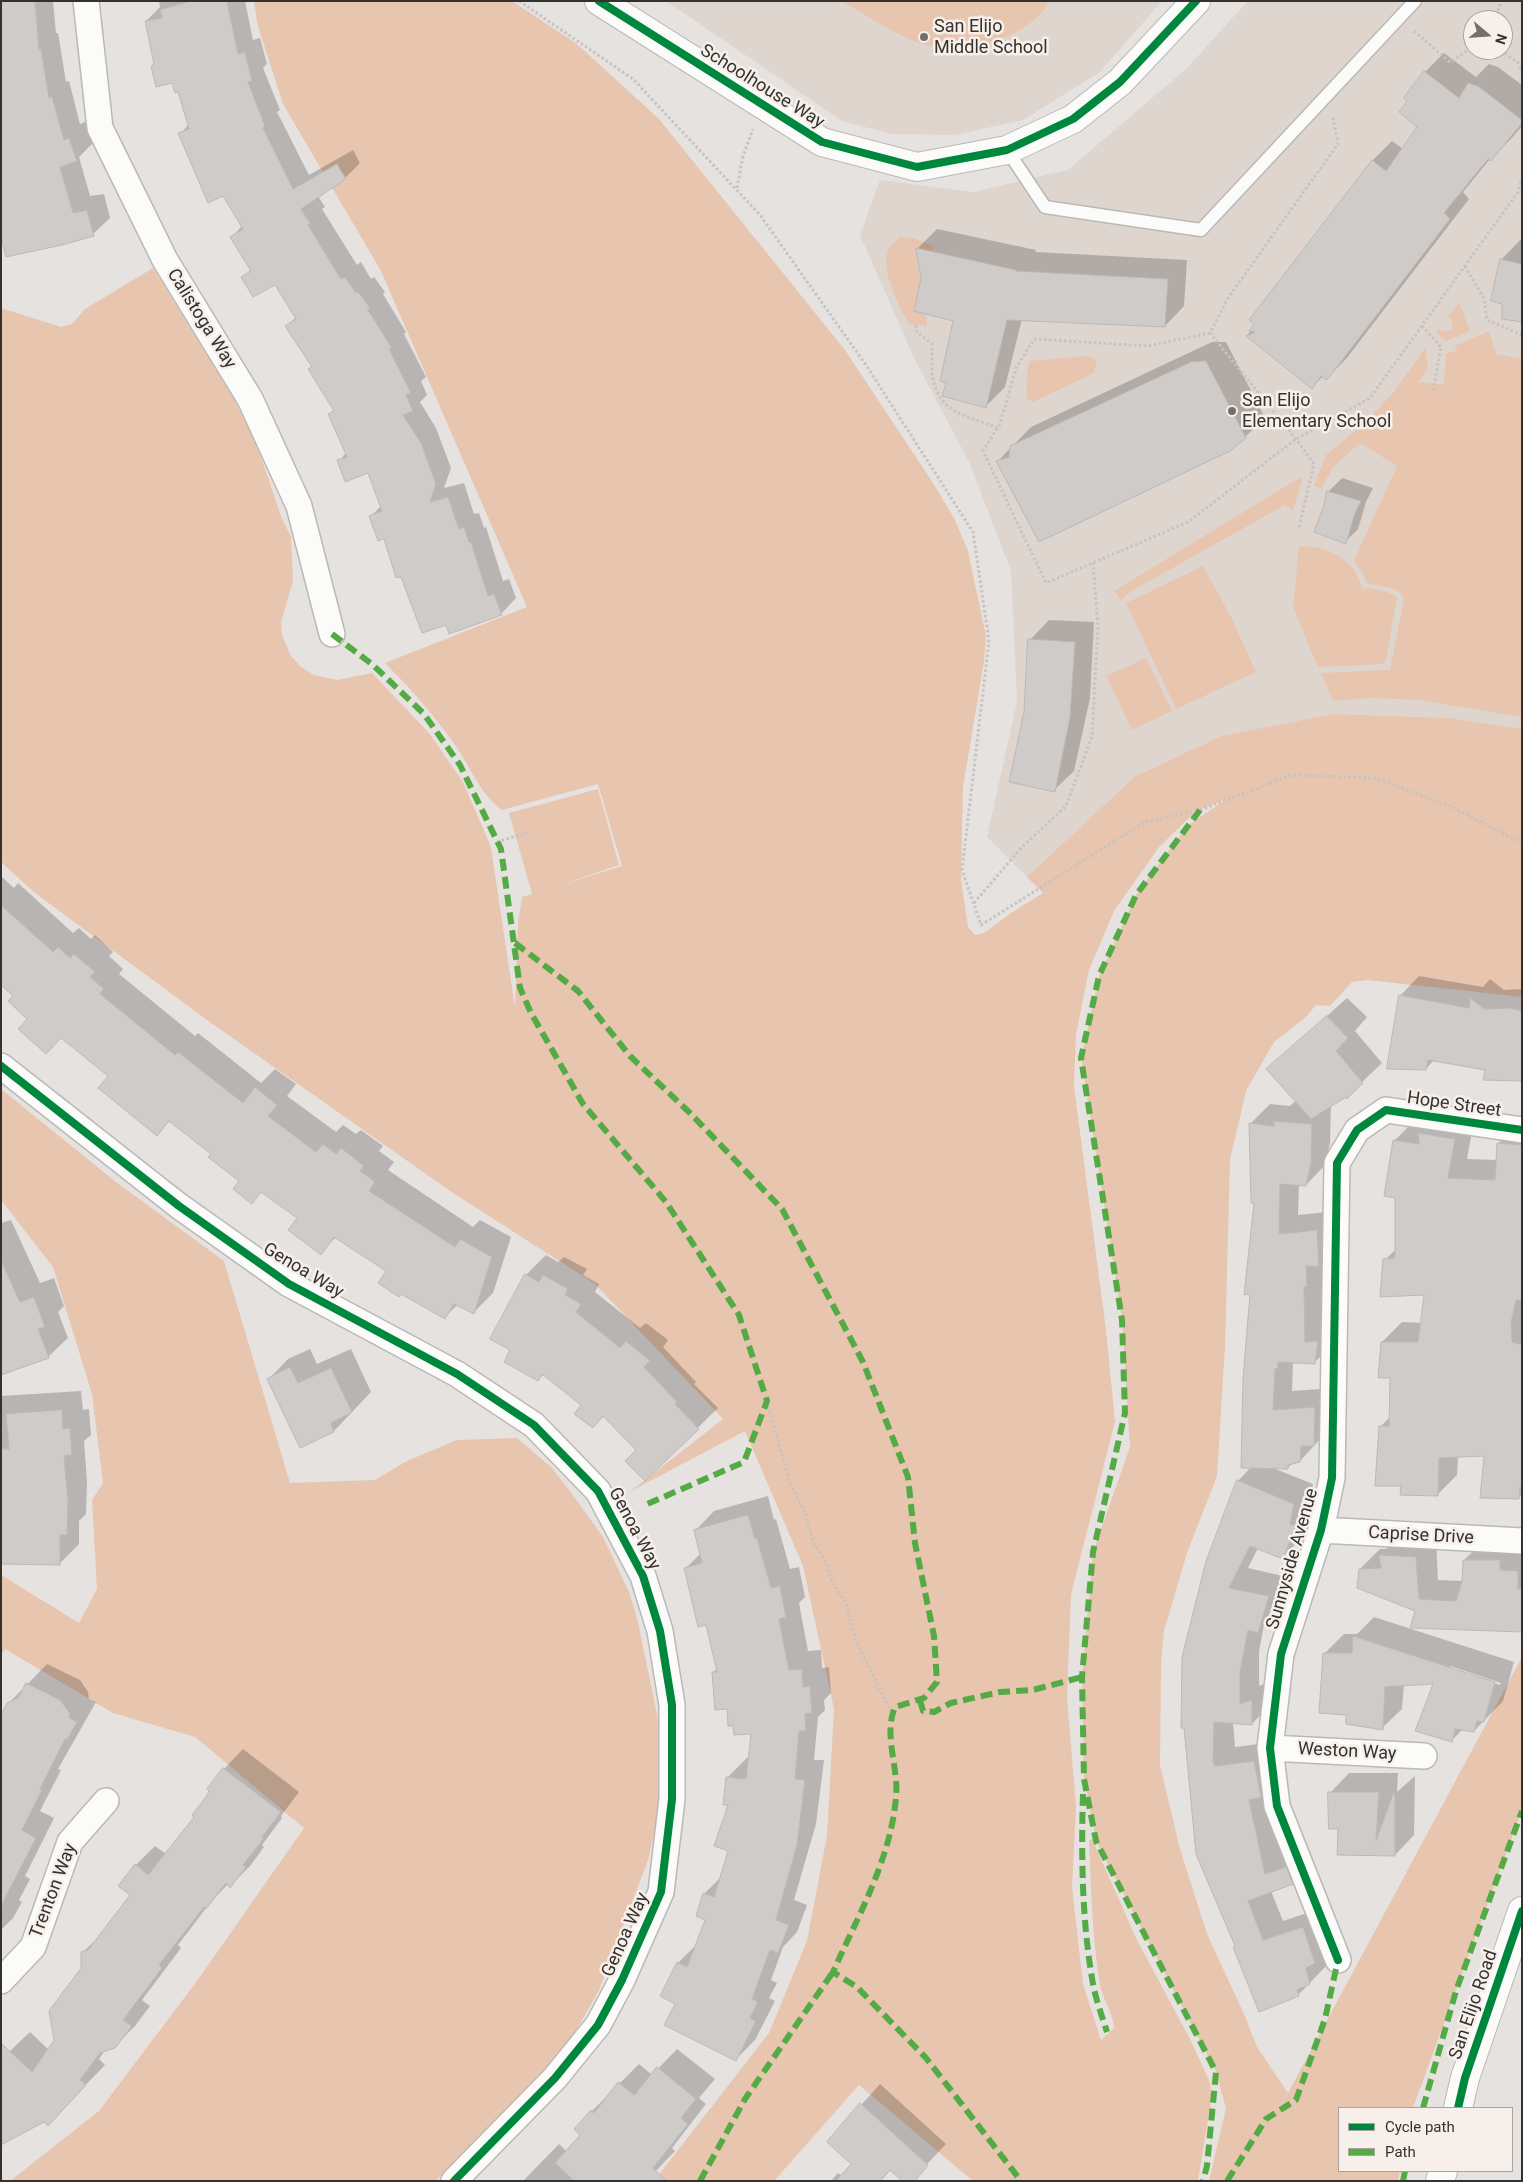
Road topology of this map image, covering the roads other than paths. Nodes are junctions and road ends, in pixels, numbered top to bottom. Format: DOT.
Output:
graph roads {
  1 [pos="86,1"];
  2 [pos="599,1"];
  3 [pos="1196,1"];
  4 [pos="1415,1"];
  5 [pos="1007,150"];
  6 [pos="332,634"];
  7 [pos="1,1066"];
  8 [pos="1357,1130"];
  9 [pos="1522,1130"];
  10 [pos="1321,1530"];
  11 [pos="1522,1541"];
  12 [pos="1270,1748"];
  13 [pos="1424,1756"];
  14 [pos="106,1801"];
  15 [pos="1522,1911"];
  16 [pos="1338,1960"];
  17 [pos="1,1981"];
  18 [pos="1458,2107"];
  19 [pos="454,2181"];
  1 -- 6 [label="street, Calistoga Way"];
  2 -- 5 [label="street, Schoolhouse Way"];
  3 -- 5 [label="street, Schoolhouse Way"];
  4 -- 5 [label="lane"];
  7 -- 19 [label="street, Genoa Way"];
  8 -- 9 [label="street, Hope Street"];
  8 -- 10 [label="street, Sunnyside Avenue"];
  10 -- 11 [label="street, Caprise Drive"];
  10 -- 12 [label="street, Sunnyside Avenue"];
  12 -- 13 [label="street, Weston Way"];
  12 -- 16 [label="street, Sunnyside Avenue"];
  14 -- 17 [label="street, Trenton Way"];
  15 -- 18 [label="street, San Elijo Road"];
}
